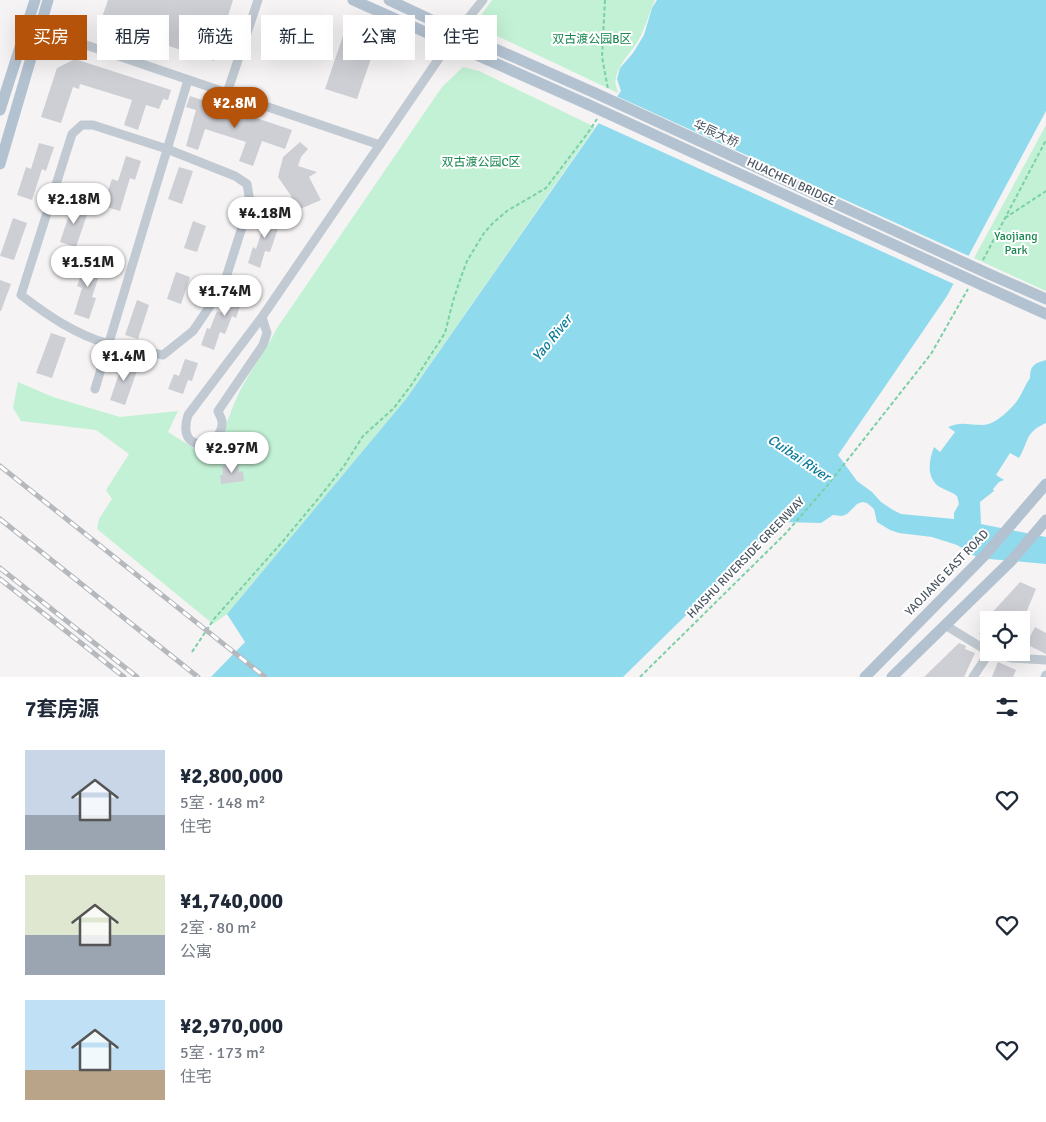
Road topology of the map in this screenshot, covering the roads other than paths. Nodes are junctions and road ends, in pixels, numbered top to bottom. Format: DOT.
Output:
graph roads {
  1 [pos="35,0"];
  2 [pos="48,0"];
  3 [pos="258,0"];
  4 [pos="353,0"];
  5 [pos="389,0"];
  6 [pos="483,0"];
  7 [pos="43,15"];
  8 [pos="471,15"];
  9 [pos="425,17"];
  10 [pos="425,32"];
  11 [pos="87,45"];
  12 [pos="497,49"];
  13 [pos="30,60"];
  14 [pos="438,60"];
  15 [pos="488,60"];
  16 [pos="188,80"];
  17 [pos="227,93"];
  18 [pos="1,104"];
  19 [pos="380,145"];
  20 [pos="168,149"];
  21 [pos="0,164"];
  22 [pos="1046,299"];
  23 [pos="1046,314"];
  24 [pos="262,317"];
  25 [pos="108,344"];
  26 [pos="95,389"];
  27 [pos="1046,484"];
  28 [pos="1045,522"];
  29 [pos="946,625"];
  30 [pos="980,646"];
  31 [pos="1030,659"];
  32 [pos="1046,660"];
  33 [pos="984,661"];
  34 [pos="865,677"];
  35 [pos="892,677"];
  36 [pos="974,677"];
  1 -- 18 [label="main road"];
  2 -- 7 [label="main road"];
  3 -- 17 [label="street"];
  4 -- 10 [label="main road, HUACHEN BRIDGE"];
  5 -- 9 [label="main road, 华辰大桥"];
  6 -- 8 [label="street"];
  11 -- 16 [label="street"];
  12 -- 22 [label="main road, 华辰大桥, bridge"];
  13 -- 21 [label="main road"];
  14 -- 19 [label="street"];
  15 -- 23 [label="main road, HUACHEN BRIDGE, bridge"];
  16 -- 17 [label="street"];
  16 -- 20 [label="street"];
  17 -- 19 [label="street"];
  19 -- 24 [label="street"];
  20 -- 25 [label="street"];
  20 -- 25 [label="street"];
  20 -- 25 [label="street"];
  24 -- 24 [label="street"];
  25 -- 26 [label="street"];
  27 -- 34 [label="main road, YAOJIANG EAST ROAD"];
  28 -- 29 [label="main road"];
  29 -- 30 [label="street"];
  29 -- 35 [label="main road"];
  31 -- 32 [label="street"];
  33 -- 36 [label="street"];
}
